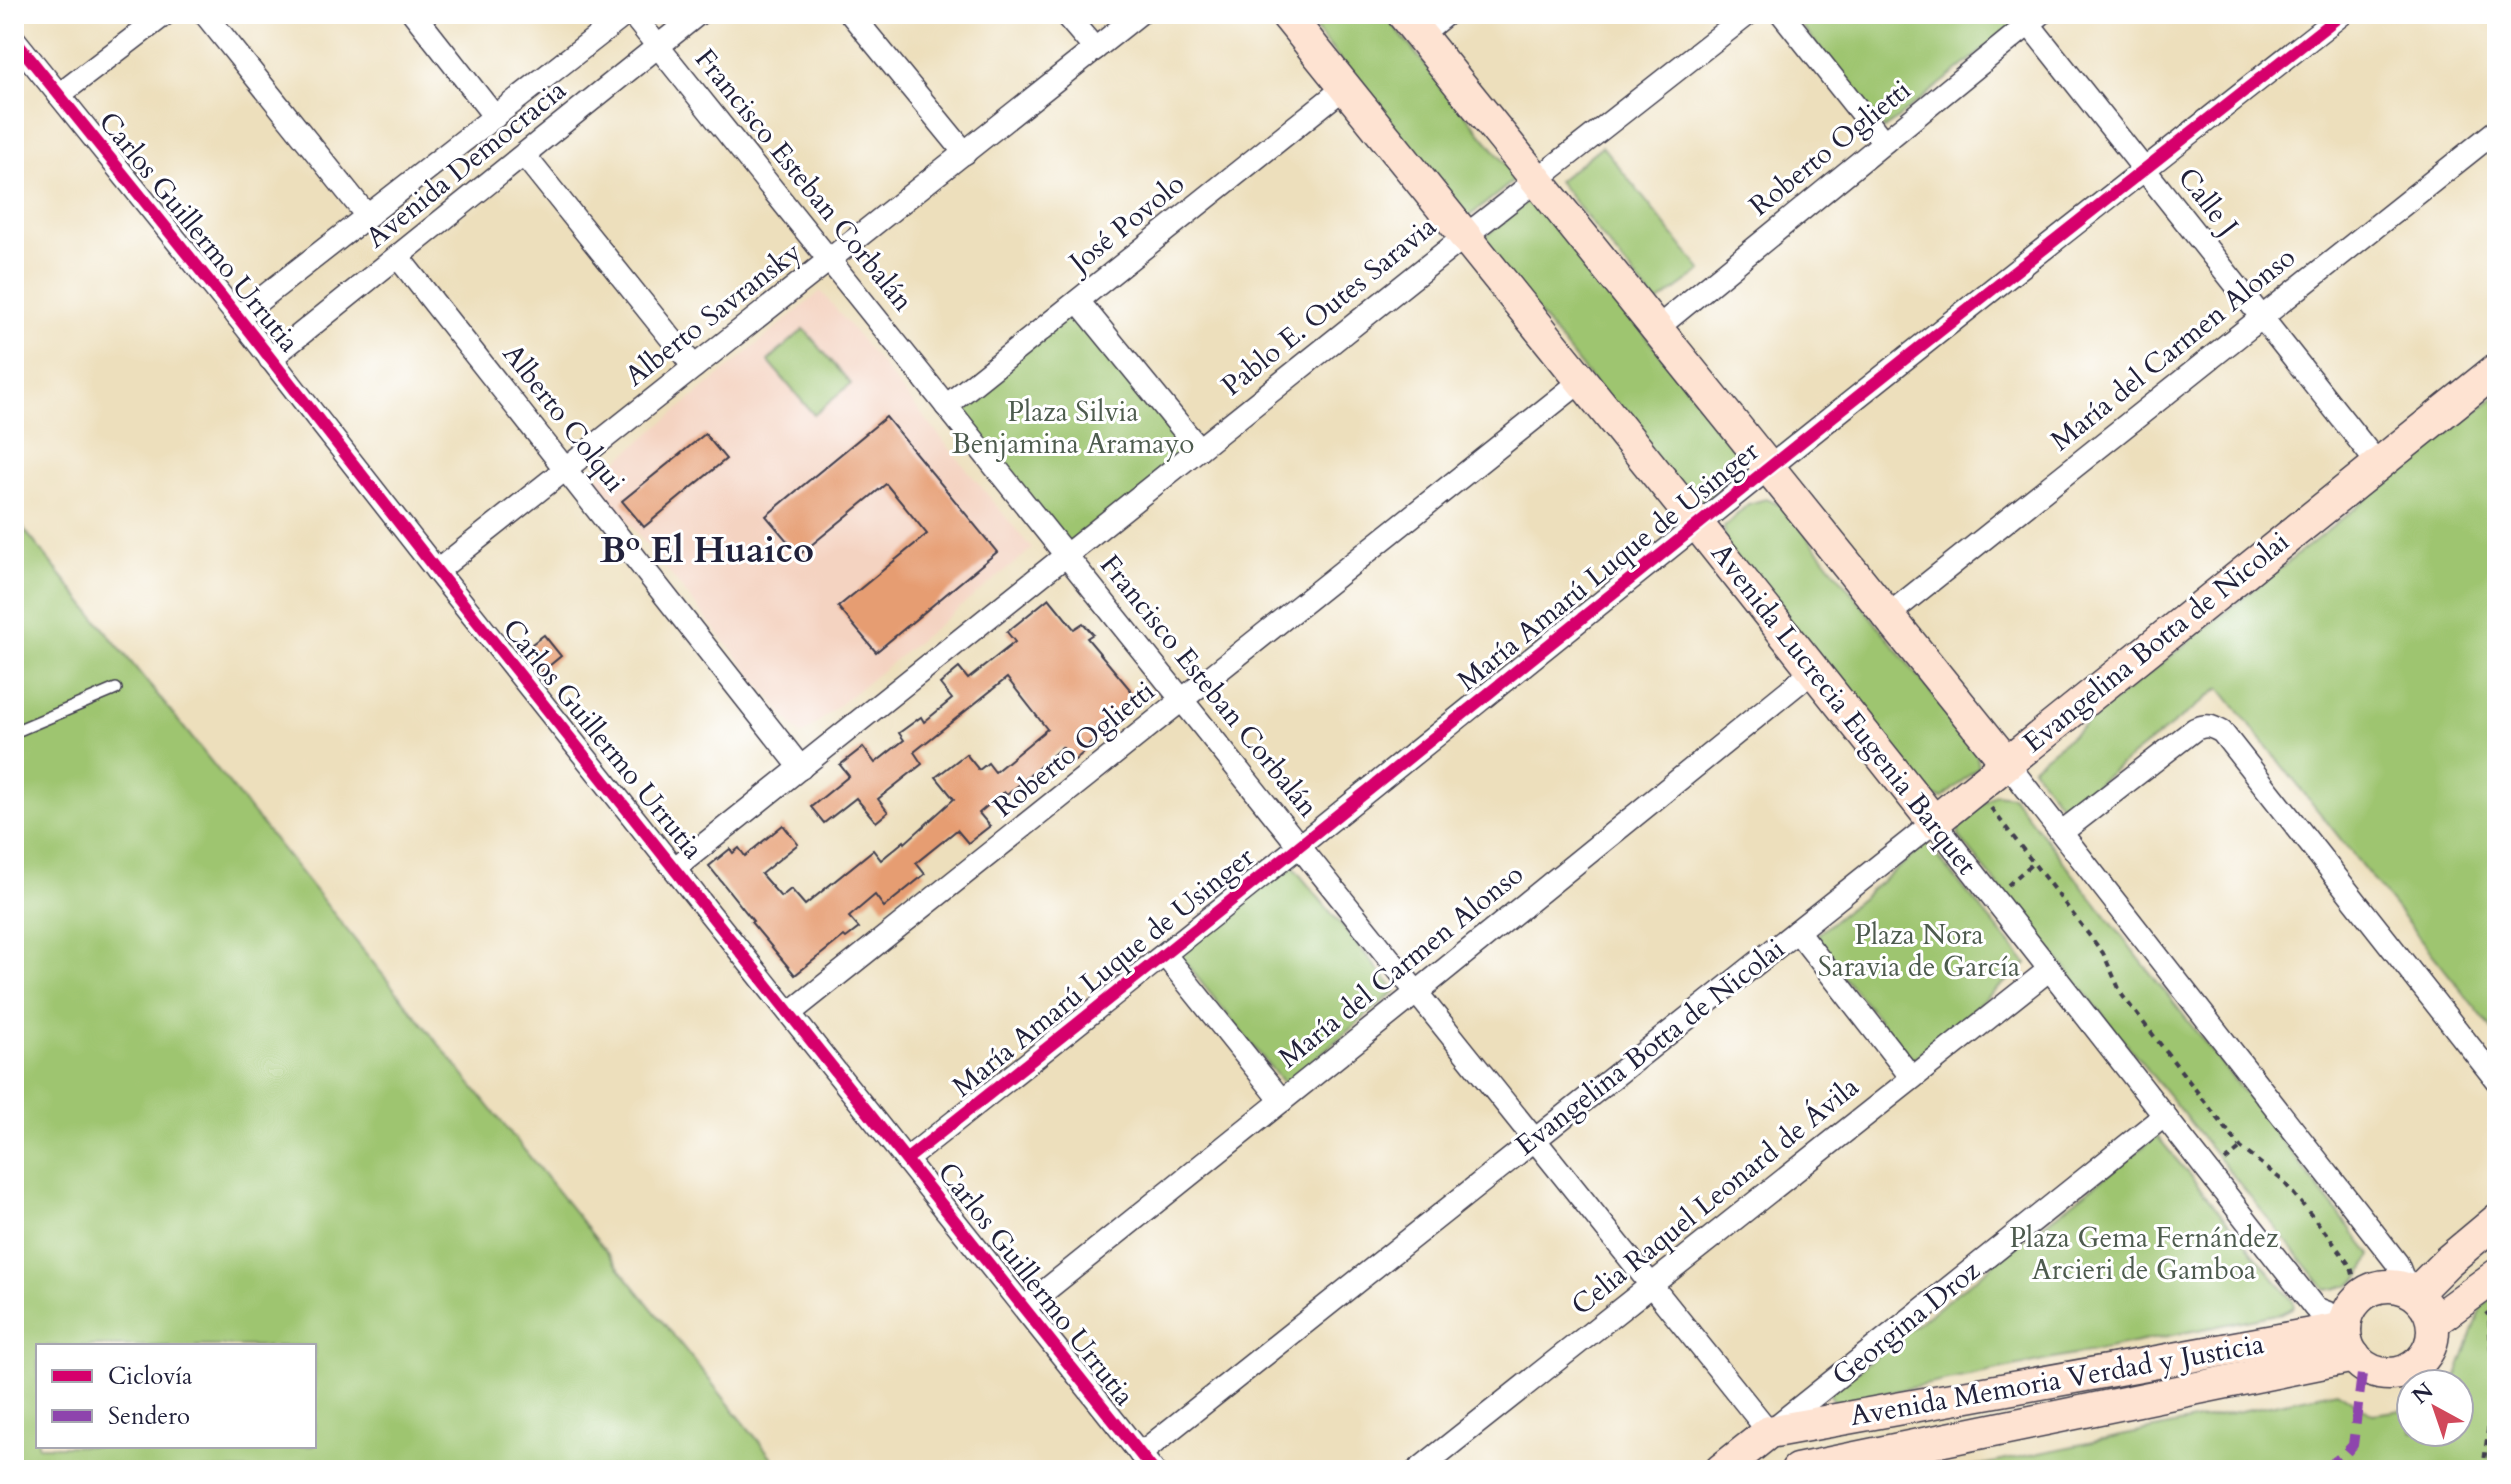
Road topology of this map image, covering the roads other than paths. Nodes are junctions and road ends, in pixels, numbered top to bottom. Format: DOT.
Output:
graph roads {
  1 [pos="165,14"];
  2 [pos="205,14"];
  3 [pos="414,14"];
  4 [pos="626,14"];
  5 [pos="632,14"];
  6 [pos="698,14"];
  7 [pos="851,14"];
  8 [pos="1065,14"];
  9 [pos="1139,14"];
  10 [pos="1286,14"];
  11 [pos="1446,14"];
  12 [pos="1748,14"];
  13 [pos="1782,14"];
  14 [pos="2342,14"];
  15 [pos="2031,17"];
  16 [pos="1411,24"];
  17 [pos="14,39"];
  18 [pos="658,46"];
  19 [pos="1095,49"];
  20 [pos="1345,87"];
  21 [pos="59,95"];
  22 [pos="495,117"];
  23 [pos="2497,130"];
  24 [pos="1884,142"];
  25 [pos="965,153"];
  26 [pos="524,155"];
  27 [pos="2145,170"];
  28 [pos="1535,180"];
  29 [pos="368,217"];
  30 [pos="1464,237"];
  31 [pos="398,257"];
  32 [pos="829,260"];
  33 [pos="1078,301"];
  34 [pos="2261,316"];
  35 [pos="238,317"];
  36 [pos="1656,329"];
  37 [pos="270,359"];
  38 [pos="694,367"];
  39 [pos="2497,369"];
  40 [pos="1581,381"];
  41 [pos="946,406"];
  42 [pos="1199,449"];
  43 [pos="2378,464"];
  44 [pos="566,468"];
  45 [pos="1767,469"];
  46 [pos="1698,525"];
  47 [pos="1066,556"];
  48 [pos="437,571"];
  49 [pos="1887,616"];
  50 [pos="1814,670"];
  51 [pos="116,689"];
  52 [pos="1183,701"];
  53 [pos="14,732"];
  54 [pos="2006,762"];
  55 [pos="801,768"];
  56 [pos="1934,822"];
  57 [pos="2062,832"];
  58 [pos="1298,845"];
  59 [pos="675,868"];
  60 [pos="1797,931"];
  61 [pos="1165,955"];
  62 [pos="2050,969"];
  63 [pos="1416,993"];
  64 [pos="790,1013"];
  65 [pos="1912,1078"];
  66 [pos="2497,1081"];
  67 [pos="1282,1101"];
  68 [pos="2165,1115"];
  69 [pos="1534,1138"];
  70 [pos="907,1159"];
  71 [pos="2497,1220"];
  72 [pos="2486,1284"];
  73 [pos="1651,1286"];
  74 [pos="2411,1292"];
  75 [pos="1025,1307"];
  76 [pos="2433,1322"];
  77 [pos="2348,1335"];
  78 [pos="1769,1432"];
  79 [pos="1146,1462"];
  80 [pos="1418,1470"];
  81 [pos="1721,1470"];
  82 [pos="1797,1470"];
  1 -- 21 [label="street"];
  2 -- 29 [label="street"];
  3 -- 22 [label="street"];
  4 -- 22 [label="street, Avenida Democracia"];
  5 -- 18 [label="street, Francisco Esteban Corbalán"];
  6 -- 18 [label="street, Avenida Democracia"];
  7 -- 25 [label="street"];
  8 -- 19 [label="street"];
  9 -- 19 [label="street, Alberto Savransky"];
  10 -- 20 [label="street, Avenida Lucrecia Eugenia Barquet"];
  11 -- 16 [label="street"];
  12 -- 28 [label="street, Pablo E. Outes Saravia"];
  13 -- 24 [label="street"];
  14 -- 27 [label="street, María Amarú Luque de Usinger"];
  15 -- 24 [label="street, Roberto Oglietti"];
  15 -- 27 [label="street, Calle J"];
  16 -- 28 [label="street"];
  17 -- 21 [label="street, Carlos Guillermo Urrutia"];
  18 -- 26 [label="street, Avenida Democracia"];
  18 -- 32 [label="street, Francisco Esteban Corbalán"];
  19 -- 25 [label="street, Alberto Savransky"];
  20 -- 30 [label="street, Avenida Lucrecia Eugenia Barquet"];
  20 -- 33 [label="street, José Povolo"];
  21 -- 35 [label="street, Carlos Guillermo Urrutia"];
  22 -- 29 [label="street, Avenida Democracia"];
  23 -- 34 [label="street, María del Carmen Alonso"];
  24 -- 36 [label="street, Roberto Oglietti"];
  25 -- 32 [label="street, Alberto Savransky"];
  26 -- 31 [label="street, Avenida Democracia"];
  26 -- 38 [label="street"];
  27 -- 34 [label="street, Calle J"];
  27 -- 45 [label="street, María Amarú Luque de Usinger"];
  28 -- 30 [label="street, Pablo E. Outes Saravia"];
  28 -- 36 [label="street"];
  29 -- 35 [label="street, Avenida Democracia"];
  30 -- 40 [label="street, Avenida Lucrecia Eugenia Barquet"];
  30 -- 42 [label="street, Pablo E. Outes Saravia"];
  31 -- 37 [label="street, Avenida Democracia"];
  31 -- 44 [label="street, Alberto Colqui"];
  32 -- 38 [label="street, Alberto Savransky"];
  32 -- 41 [label="street, Francisco Esteban Corbalán"];
  33 -- 41 [label="street, José Povolo"];
  33 -- 42 [label="street"];
  34 -- 43 [label="street, Calle J"];
  34 -- 49 [label="street, María del Carmen Alonso"];
  35 -- 37 [label="street, Carlos Guillermo Urrutia"];
  36 -- 45 [label="street"];
  37 -- 48 [label="street, Carlos Guillermo Urrutia"];
  38 -- 44 [label="street, Alberto Savransky"];
  39 -- 43 [label="street, Evangelina Botta de Nicolai"];
  40 -- 46 [label="street, Avenida Lucrecia Eugenia Barquet"];
  40 -- 52 [label="street, Roberto Oglietti"];
  41 -- 47 [label="street, Francisco Esteban Corbalán"];
  42 -- 47 [label="street, Pablo E. Outes Saravia"];
  43 -- 54 [label="street, Evangelina Botta de Nicolai"];
  44 -- 48 [label="street, Alberto Savransky"];
  44 -- 55 [label="street, Alberto Colqui"];
  45 -- 46 [label="street, María Amarú Luque de Usinger"];
  45 -- 49 [label="street"];
  46 -- 50 [label="street, Avenida Lucrecia Eugenia Barquet"];
  46 -- 58 [label="street, María Amarú Luque de Usinger"];
  47 -- 52 [label="street, Francisco Esteban Corbalán"];
  47 -- 55 [label="street, Pablo E. Outes Saravia"];
  48 -- 59 [label="street, Carlos Guillermo Urrutia"];
  49 -- 54 [label="street"];
  50 -- 56 [label="street, Avenida Lucrecia Eugenia Barquet"];
  50 -- 63 [label="street, María del Carmen Alonso"];
  51 -- 53 [label="lane"];
  52 -- 58 [label="street, Francisco Esteban Corbalán"];
  52 -- 64 [label="street, Roberto Oglietti"];
  54 -- 56 [label="street, Evangelina Botta de Nicolai"];
  54 -- 57 [label="street"];
  55 -- 59 [label="street, Pablo E. Outes Saravia"];
  56 -- 60 [label="street, Evangelina Botta de Nicolai"];
  56 -- 62 [label="street, Avenida Lucrecia Eugenia Barquet"];
  57 -- 66 [label="street"];
  57 -- 74 [label="street"];
  58 -- 61 [label="street, María Amarú Luque de Usinger"];
  58 -- 63 [label="street, Francisco Esteban Corbalán"];
  59 -- 64 [label="street, Carlos Guillermo Urrutia"];
  60 -- 65 [label="street"];
  60 -- 69 [label="street, Evangelina Botta de Nicolai"];
  61 -- 67 [label="street"];
  61 -- 70 [label="street, María Amarú Luque de Usinger"];
  62 -- 65 [label="street, Celia Raquel Leonard de Ávila"];
  62 -- 68 [label="street, Avenida Lucrecia Eugenia Barquet"];
  63 -- 67 [label="street, María del Carmen Alonso"];
  63 -- 69 [label="street, Francisco Esteban Corbalán"];
  64 -- 70 [label="street, Carlos Guillermo Urrutia"];
  65 -- 73 [label="street, Celia Raquel Leonard de Ávila"];
  67 -- 75 [label="street, María del Carmen Alonso"];
  68 -- 77 [label="street, Avenida Lucrecia Eugenia Barquet"];
  68 -- 78 [label="street, Georgina Droz"];
  69 -- 73 [label="street, Francisco Esteban Corbalán"];
  69 -- 79 [label="street, Evangelina Botta de Nicolai"];
  70 -- 75 [label="street, Carlos Guillermo Urrutia"];
  71 -- 74 [label="street"];
  72 -- 76 [label="street"];
  73 -- 78 [label="street, Francisco Esteban Corbalán"];
  73 -- 80 [label="street, Celia Raquel Leonard de Ávila"];
  74 -- 76 [label="street"];
  74 -- 77 [label="street"];
  75 -- 79 [label="street, Carlos Guillermo Urrutia"];
  76 -- 77 [label="street"];
  77 -- 78 [label="street, Avenida Memoria Verdad y Justicia"];
  77 -- 82 [label="street, Avenida Memoria Verdad y Justicia"];
  78 -- 81 [label="street, Georgina Droz"];
}
